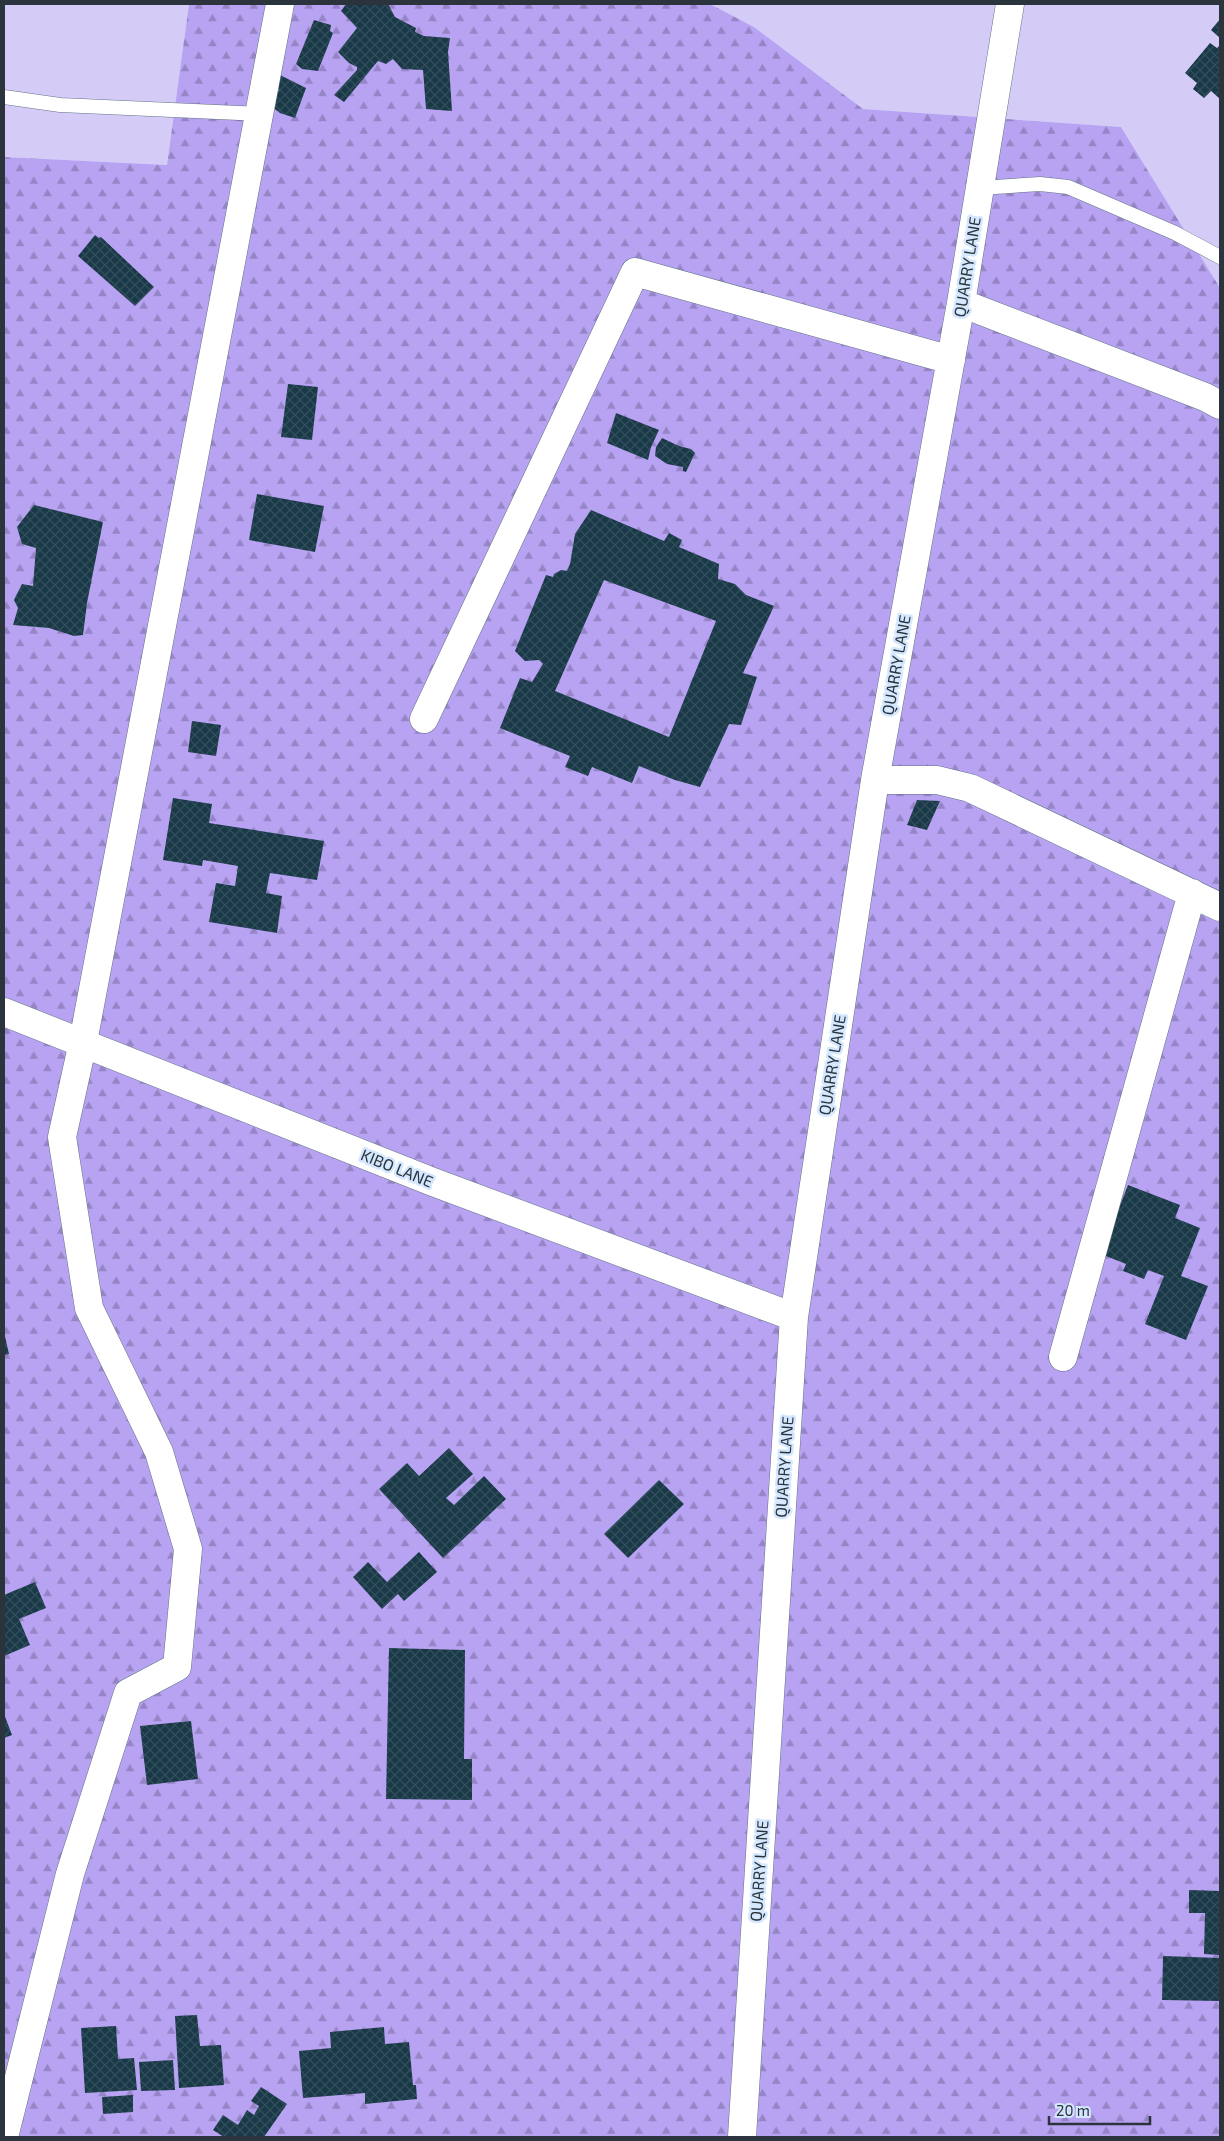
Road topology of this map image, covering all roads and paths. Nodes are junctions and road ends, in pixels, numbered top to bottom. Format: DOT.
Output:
graph roads {
  1 [pos="280,4"];
  2 [pos="1010,4"];
  3 [pos="4,97"];
  4 [pos="259,114"];
  5 [pos="980,188"];
  6 [pos="1220,258"];
  7 [pos="961,303"];
  8 [pos="951,360"];
  9 [pos="1220,405"];
  10 [pos="424,719"];
  11 [pos="875,780"];
  12 [pos="1192,893"];
  13 [pos="1220,906"];
  14 [pos="4,1012"];
  15 [pos="82,1042"];
  16 [pos="794,1317"];
  17 [pos="1063,1357"];
  18 [pos="4,2137"];
  19 [pos="742,2137"];
  1 -- 4 [label="street"];
  2 -- 5 [label="street, QUARRY LANE"];
  3 -- 4 [label="lane"];
  4 -- 15 [label="street"];
  5 -- 6 [label="lane"];
  5 -- 7 [label="street, QUARRY LANE"];
  7 -- 8 [label="street, QUARRY LANE"];
  7 -- 9 [label="street"];
  8 -- 10 [label="street"];
  8 -- 11 [label="street, QUARRY LANE"];
  11 -- 12 [label="street"];
  11 -- 16 [label="street, QUARRY LANE"];
  12 -- 13 [label="street"];
  12 -- 17 [label="street"];
  14 -- 15 [label="street, KIBO LANE"];
  15 -- 16 [label="street, KIBO LANE"];
  15 -- 18 [label="street"];
  16 -- 19 [label="street, QUARRY LANE"];
}
